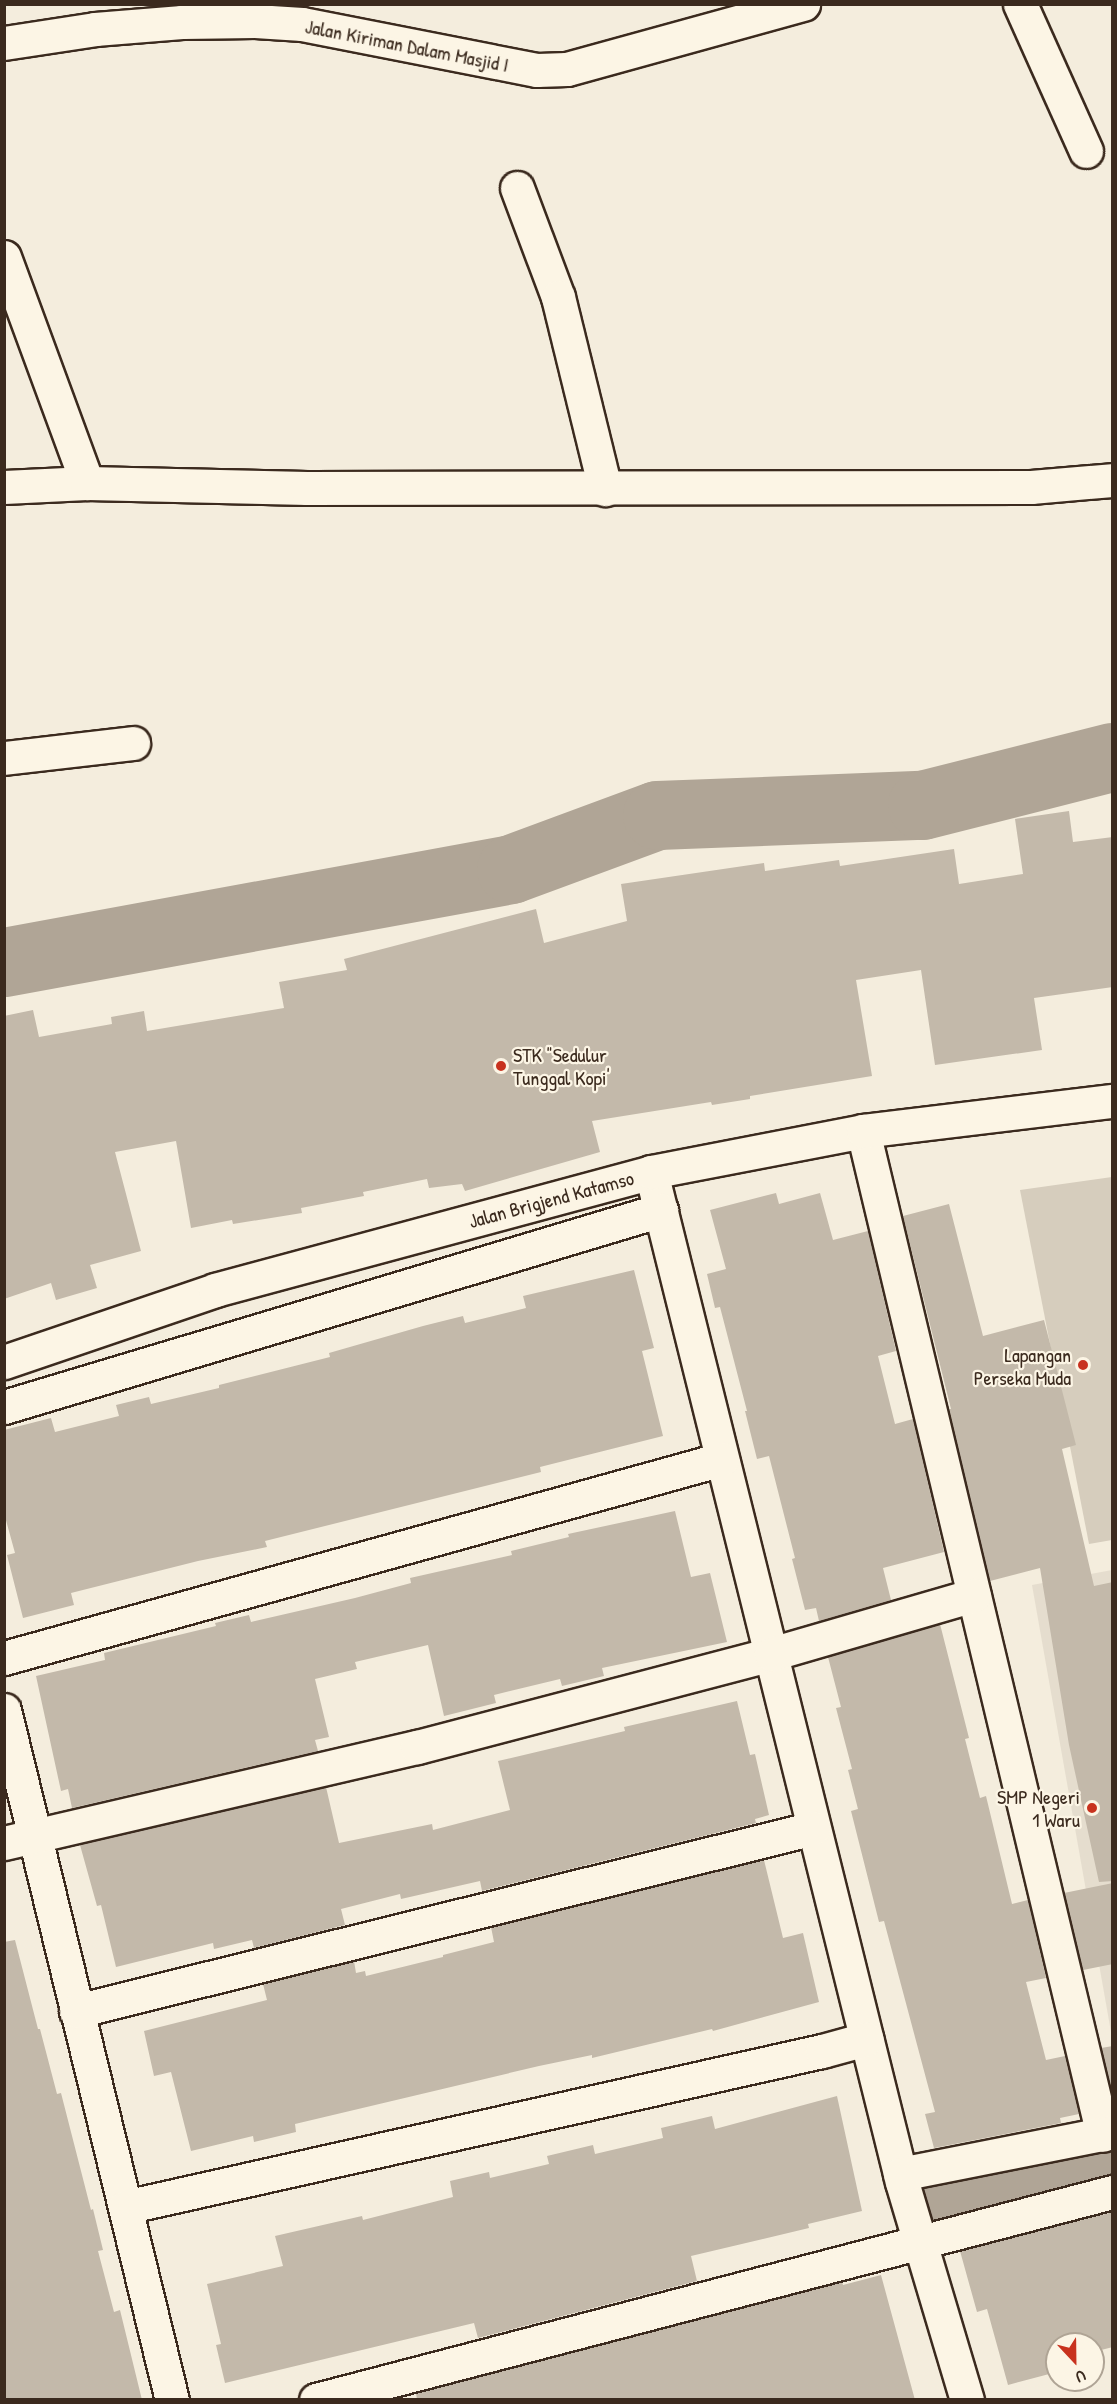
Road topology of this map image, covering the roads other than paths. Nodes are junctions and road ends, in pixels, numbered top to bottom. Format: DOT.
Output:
graph roads {
  1 [pos="1020,4"];
  2 [pos="789,6"];
  3 [pos="4,43"];
  4 [pos="1086,151"];
  5 [pos="517,188"];
  6 [pos="4,257"];
  7 [pos="1113,480"];
  8 [pos="87,483"];
  9 [pos="4,487"];
  10 [pos="604,489"];
  11 [pos="133,743"];
  12 [pos="4,758"];
  13 [pos="1113,1101"];
  14 [pos="863,1131"];
  15 [pos="651,1172"];
  16 [pos="661,1210"];
  17 [pos="62,1342"];
  18 [pos="4,1362"];
  19 [pos="76,1386"];
  20 [pos="4,1407"];
  21 [pos="722,1459"];
  22 [pos="974,1595"];
  23 [pos="771,1654"];
  24 [pos="4,1658"];
  25 [pos="4,1710"];
  26 [pos="814,1828"];
  27 [pos="20,1840"];
  28 [pos="76,2012"];
  29 [pos="866,2039"];
  30 [pos="1108,2134"];
  31 [pos="901,2178"];
  32 [pos="1113,2192"];
  33 [pos="125,2207"];
  34 [pos="917,2237"];
  35 [pos="172,2400"];
  36 [pos="316,2400"];
  37 [pos="967,2400"];
  1 -- 4 [label="street"];
  2 -- 3 [label="street, Jalan Kiriman Dalam Masjid I"];
  5 -- 10 [label="street"];
  6 -- 8 [label="street"];
  7 -- 10 [label="street"];
  8 -- 9 [label="street"];
  8 -- 10 [label="street"];
  11 -- 12 [label="street"];
  13 -- 14 [label="street, Jalan Brigjend Katamso"];
  14 -- 15 [label="street, Jalan Brigjend Katamso"];
  14 -- 22 [label="street"];
  15 -- 16 [label="street"];
  15 -- 17 [label="street, Jalan Brigjend Katamso"];
  16 -- 19 [label="street"];
  16 -- 21 [label="street"];
  17 -- 18 [label="street, Jalan Brigjend Katamso"];
  17 -- 19 [label="street"];
  19 -- 20 [label="street"];
  21 -- 23 [label="street"];
  21 -- 24 [label="street"];
  22 -- 23 [label="street"];
  22 -- 30 [label="street"];
  23 -- 26 [label="street"];
  23 -- 27 [label="street"];
  25 -- 27 [label="street"];
  26 -- 28 [label="street"];
  26 -- 29 [label="street"];
  27 -- 28 [label="street"];
  28 -- 33 [label="street"];
  29 -- 31 [label="street"];
  29 -- 33 [label="street"];
  30 -- 31 [label="street"];
  31 -- 34 [label="street"];
  32 -- 34 [label="street"];
  33 -- 35 [label="street"];
  34 -- 36 [label="street"];
  34 -- 37 [label="street"];
}
